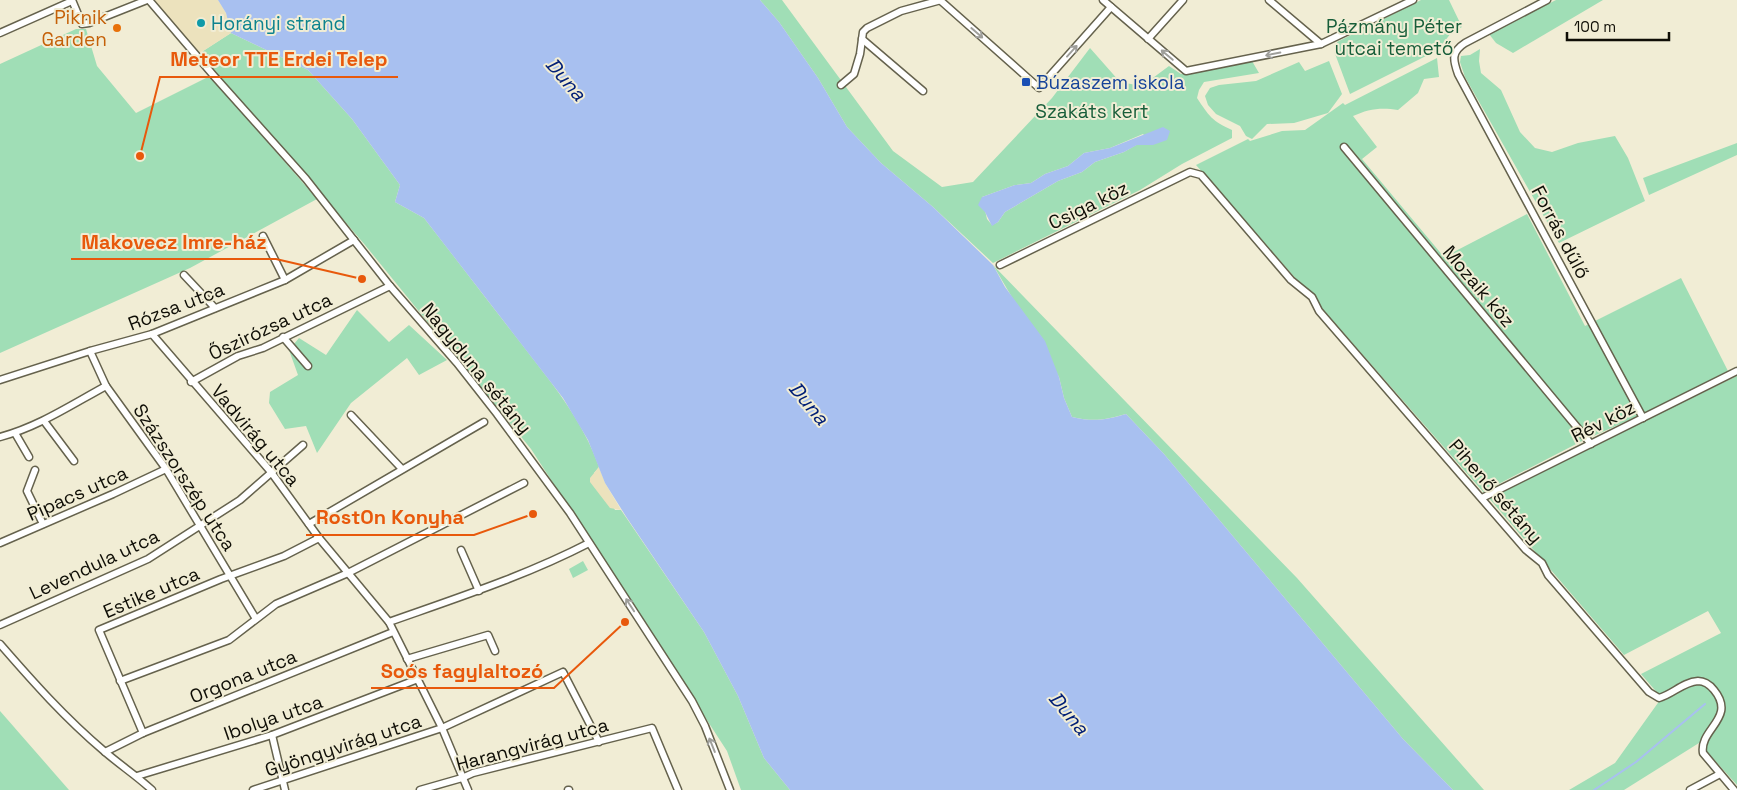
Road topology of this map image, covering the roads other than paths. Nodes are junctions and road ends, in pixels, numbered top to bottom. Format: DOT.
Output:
graph roads {
  1 [pos="72,0"];
  2 [pos="148,0"];
  3 [pos="941,0"];
  4 [pos="1103,0"];
  5 [pos="1183,0"];
  6 [pos="1269,0"];
  7 [pos="1413,0"];
  8 [pos="1547,0"];
  9 [pos="1111,7"];
  10 [pos="0,33"];
  11 [pos="862,39"];
  12 [pos="1148,39"];
  13 [pos="1321,44"];
  14 [pos="841,85"];
  15 [pos="923,92"];
  16 [pos="1344,147"];
  17 [pos="1190,172"];
  18 [pos="263,236"];
  19 [pos="354,240"];
  20 [pos="1000,265"];
  21 [pos="184,275"];
  22 [pos="284,280"];
  23 [pos="390,286"];
  24 [pos="215,308"];
  25 [pos="152,334"];
  26 [pos="284,337"];
  27 [pos="90,351"];
  28 [pos="308,366"];
  29 [pos="1737,371"];
  30 [pos="0,380"];
  31 [pos="191,382"];
  32 [pos="106,386"];
  33 [pos="351,415"];
  34 [pos="1643,418"];
  35 [pos="44,421"];
  36 [pos="484,422"];
  37 [pos="15,433"];
  38 [pos="0,437"];
  39 [pos="1591,444"];
  40 [pos="303,445"];
  41 [pos="29,457"];
  42 [pos="74,461"];
  43 [pos="166,469"];
  44 [pos="402,469"];
  45 [pos="35,470"];
  46 [pos="271,472"];
  47 [pos="524,483"];
  48 [pos="1482,498"];
  49 [pos="43,524"];
  50 [pos="308,524"];
  51 [pos="201,526"];
  52 [pos="319,538"];
  53 [pos="0,543"];
  54 [pos="590,543"];
  55 [pos="461,550"];
  56 [pos="348,574"];
  57 [pos="230,576"];
  58 [pos="478,592"];
  59 [pos="256,619"];
  60 [pos="389,622"];
  61 [pos="0,625"];
  62 [pos="393,632"];
  63 [pos="0,644"];
  64 [pos="495,651"];
  65 [pos="407,659"];
  66 [pos="418,679"];
  67 [pos="120,681"];
  68 [pos="442,728"];
  69 [pos="142,733"];
  70 [pos="272,736"];
  71 [pos="599,742"];
  72 [pos="104,752"];
  73 [pos="1720,774"];
  74 [pos="137,776"];
  75 [pos="462,778"];
  76 [pos="282,780"];
  77 [pos="152,790"];
  78 [pos="253,790"];
  79 [pos="285,790"];
  80 [pos="420,790"];
  81 [pos="468,790"];
  82 [pos="678,790"];
  83 [pos="730,790"];
  84 [pos="1690,790"];
  85 [pos="1734,790"];
  1 -- 2 [label="street"];
  1 -- 10 [label="street"];
  2 -- 19 [label="street, Nagyduna sétány"];
  3 -- 9 [label="street, one-way"];
  3 -- 11 [label="street"];
  4 -- 9 [label="street"];
  5 -- 12 [label="street"];
  6 -- 13 [label="street"];
  7 -- 13 [label="street"];
  8 -- 34 [label="street, Forrás dűlő"];
  9 -- 12 [label="street"];
  11 -- 14 [label="street"];
  11 -- 15 [label="street"];
  13 -- 12 [label="street, one-way"];
  16 -- 39 [label="street, Mozaik köz"];
  17 -- 20 [label="street, Csiga köz"];
  17 -- 48 [label="street, Pihenő sétány"];
  18 -- 22 [label="street"];
  19 -- 22 [label="street, Rózsa utca"];
  19 -- 23 [label="street, Nagyduna sétány"];
  21 -- 24 [label="street"];
  22 -- 24 [label="street, Rózsa utca"];
  23 -- 26 [label="street, Őszirózsa utca"];
  23 -- 54 [label="street, Nagyduna sétány"];
  24 -- 25 [label="street, Rózsa utca"];
  25 -- 27 [label="street, Rózsa utca"];
  25 -- 31 [label="street, Vadvirág utca"];
  26 -- 28 [label="street"];
  26 -- 31 [label="street, Őszirózsa utca"];
  27 -- 30 [label="street, Rózsa utca"];
  27 -- 32 [label="street, Százszorszép utca"];
  29 -- 34 [label="street, Rév köz"];
  31 -- 46 [label="street, Vadvirág utca"];
  32 -- 35 [label="street"];
  32 -- 43 [label="street, Százszorszép utca"];
  33 -- 44 [label="street"];
  34 -- 39 [label="street, Rév köz"];
  35 -- 37 [label="street"];
  35 -- 42 [label="street"];
  36 -- 44 [label="street"];
  37 -- 38 [label="street"];
  37 -- 41 [label="street"];
  39 -- 48 [label="street, Rév köz"];
  40 -- 46 [label="street, Levendula utca"];
  43 -- 49 [label="street, Pipacs utca"];
  43 -- 51 [label="street, Százszorszép utca"];
  44 -- 50 [label="street"];
  45 -- 49 [label="street"];
  46 -- 50 [label="street, Vadvirág utca"];
  46 -- 51 [label="street, Levendula utca"];
  47 -- 56 [label="street"];
  48 -- 73 [label="street, Pihenő sétány"];
  49 -- 53 [label="street, Pipacs utca"];
  50 -- 52 [label="street, Vadvirág utca"];
  51 -- 57 [label="street, Százszorszép utca"];
  51 -- 61 [label="street, Levendula utca"];
  52 -- 56 [label="street, Vadvirág utca"];
  52 -- 57 [label="street, Estike utca"];
  54 -- 58 [label="street"];
  83 -- 54 [label="street, Nagyduna sétány, one-way"];
  55 -- 58 [label="street"];
  56 -- 59 [label="street"];
  56 -- 60 [label="street, Vadvirág utca"];
  57 -- 59 [label="street, Százszorszép utca"];
  57 -- 67 [label="street, Estike utca"];
  58 -- 60 [label="street"];
  59 -- 67 [label="street"];
  60 -- 62 [label="street, Vadvirág utca"];
  62 -- 65 [label="street, Vadvirág utca"];
  62 -- 69 [label="street, Orgona utca"];
  63 -- 72 [label="street"];
  64 -- 65 [label="street"];
  65 -- 66 [label="street, Vadvirág utca"];
  66 -- 68 [label="street, Vadvirág utca"];
  66 -- 70 [label="street, Ibolya utca"];
  67 -- 69 [label="street, Estike utca"];
  68 -- 71 [label="street, Gyöngyvirág utca"];
  68 -- 75 [label="street, Vadvirág utca"];
  68 -- 76 [label="street, Gyöngyvirág utca"];
  69 -- 72 [label="street, Orgona utca"];
  70 -- 74 [label="street, Ibolya utca"];
  70 -- 76 [label="street"];
  71 -- 75 [label="street, Harangvirág utca"];
  71 -- 82 [label="street, Harangvirág utca"];
  72 -- 74 [label="street"];
  73 -- 84 [label="street"];
  73 -- 85 [label="street, Pihenő sétány"];
  74 -- 77 [label="street"];
  75 -- 80 [label="street, Harangvirág utca"];
  75 -- 81 [label="street, Vadvirág utca"];
  76 -- 78 [label="street, Gyöngyvirág utca"];
  76 -- 79 [label="street"];
}
